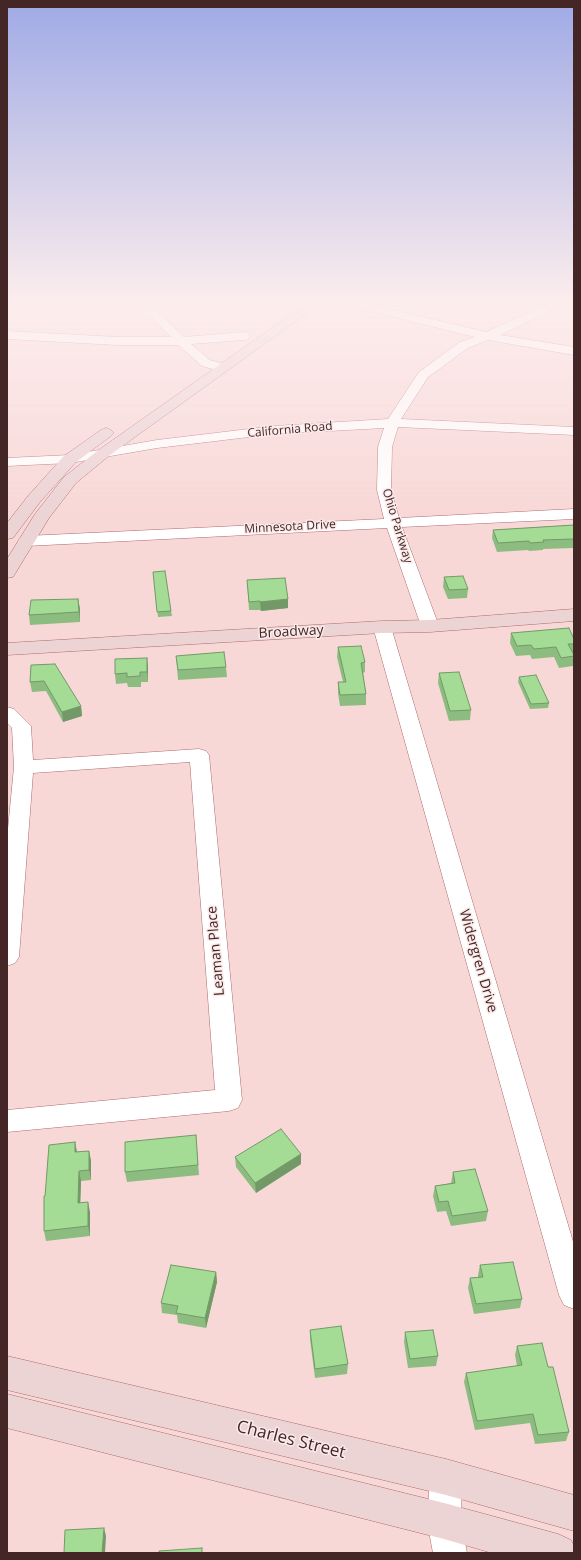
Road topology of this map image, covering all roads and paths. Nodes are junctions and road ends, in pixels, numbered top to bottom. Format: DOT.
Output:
graph roads {
  1 [pos="215,374"];
  2 [pos="426,374"];
  3 [pos="392,423"];
  4 [pos="115,427"];
  5 [pos="574,431"];
  6 [pos="105,452"];
  7 [pos="70,459"];
  8 [pos="7,462"];
  9 [pos="574,514"];
  10 [pos="393,522"];
  11 [pos="7,534"];
  12 [pos="26,541"];
  13 [pos="7,542"];
  14 [pos="7,573"];
  15 [pos="574,615"];
  16 [pos="430,626"];
  17 [pos="382,627"];
  18 [pos="7,649"];
  19 [pos="7,713"];
  20 [pos="24,767"];
  21 [pos="7,957"];
  22 [pos="7,1121"];
  23 [pos="574,1295"];
  24 [pos="7,1373"];
  25 [pos="7,1411"];
  26 [pos="446,1477"];
  27 [pos="574,1513"];
  28 [pos="447,1537"];
  29 [pos="558,1553"];
  1 -- 6 [label="street"];
  2 -- 3 [label="street, Ohio Parkway"];
  3 -- 5 [label="street, California Road"];
  3 -- 6 [label="street, California Road"];
  3 -- 10 [label="street, Ohio Parkway"];
  4 -- 7 [label="street"];
  6 -- 7 [label="street, California Road"];
  6 -- 12 [label="street"];
  7 -- 8 [label="street, California Road"];
  7 -- 11 [label="street"];
  9 -- 10 [label="street, Minnesota Drive"];
  10 -- 12 [label="street, Minnesota Drive"];
  10 -- 16 [label="street, Ohio Parkway"];
  12 -- 13 [label="street, Minnesota Drive"];
  12 -- 14 [label="street"];
  15 -- 16 [label="street, Broadway"];
  16 -- 17 [label="street, Broadway"];
  17 -- 18 [label="street, Broadway"];
  17 -- 23 [label="street, Widergren Drive"];
  19 -- 20 [label="street"];
  20 -- 21 [label="street"];
  20 -- 22 [label="street, Leaman Place"];
  24 -- 26 [label="street, Charles Street"];
  25 -- 28 [label="street"];
  26 -- 27 [label="street, Charles Street"];
  26 -- 28 [label="street"];
  28 -- 29 [label="street"];
}
